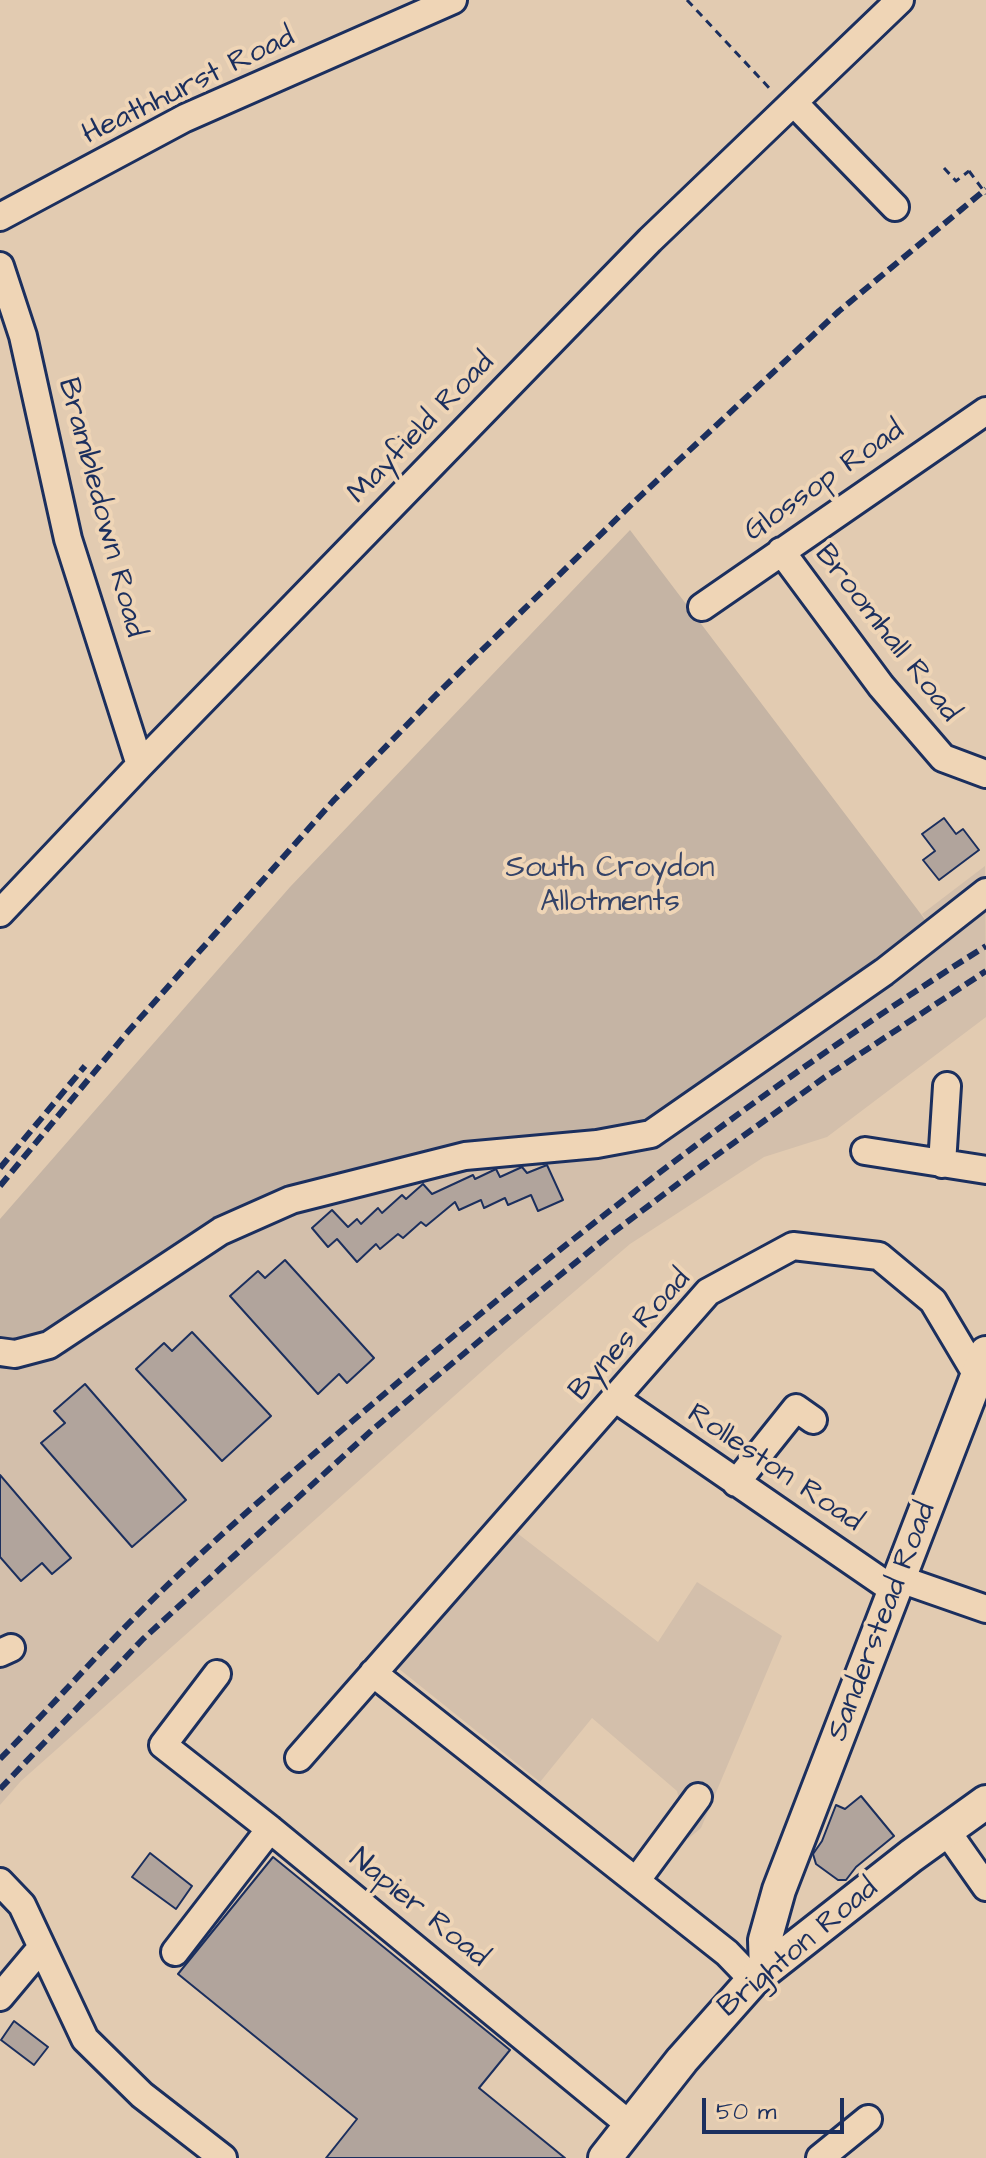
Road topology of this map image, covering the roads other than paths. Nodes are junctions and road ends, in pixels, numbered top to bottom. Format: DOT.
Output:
graph roads {
  1 [pos="453,0"];
  2 [pos="900,0"];
  3 [pos="791,106"];
  4 [pos="895,207"];
  5 [pos="0,217"];
  6 [pos="0,266"];
  7 [pos="986,411"];
  8 [pos="781,551"];
  9 [pos="702,607"];
  10 [pos="140,765"];
  11 [pos="986,774"];
  12 [pos="986,892"];
  13 [pos="0,913"];
  14 [pos="947,1086"];
  15 [pos="865,1151"];
  16 [pos="942,1164"];
  17 [pos="986,1170"];
  18 [pos="0,1352"];
  19 [pos="982,1364"];
  20 [pos="616,1399"];
  21 [pos="813,1420"];
  22 [pos="736,1483"];
  23 [pos="898,1585"];
  24 [pos="986,1609"];
  25 [pos="373,1673"];
  26 [pos="217,1674"];
  27 [pos="299,1758"];
  28 [pos="698,1797"];
  29 [pos="986,1802"];
  30 [pos="270,1829"];
  31 [pos="946,1830"];
  32 [pos="636,1881"];
  33 [pos="0,1882"];
  34 [pos="986,1887"];
  35 [pos="779,1890"];
  36 [pos="803,1942"];
  37 [pos="41,1948"];
  38 [pos="175,1952"];
  39 [pos="759,1975"];
  40 [pos="0,1997"];
  41 [pos="868,2119"];
  42 [pos="630,2125"];
  43 [pos="223,2158"];
  44 [pos="605,2158"];
  45 [pos="820,2158"];
  1 -- 5 [label="street, Heathhurst Road"];
  2 -- 3 [label="street, Mayfield Road"];
  3 -- 4 [label="street"];
  3 -- 10 [label="street, Mayfield Road"];
  6 -- 10 [label="street, Brambledown Road"];
  7 -- 8 [label="street, Glossop Road"];
  8 -- 9 [label="street, Glossop Road"];
  8 -- 11 [label="street, Broomhall Road"];
  10 -- 13 [label="street, Mayfield Road"];
  12 -- 18 [label="street"];
  14 -- 16 [label="street"];
  15 -- 16 [label="street"];
  16 -- 17 [label="street"];
  19 -- 20 [label="street, Bynes Road"];
  19 -- 23 [label="main road, Sanderstead Road"];
  20 -- 22 [label="street, Rolleston Road"];
  20 -- 25 [label="street, Bynes Road"];
  21 -- 22 [label="street"];
  22 -- 23 [label="street, Rolleston Road"];
  23 -- 24 [label="street, Rolleston Road"];
  23 -- 35 [label="main road, Sanderstead Road"];
  25 -- 27 [label="street, Bynes Road"];
  25 -- 32 [label="street"];
  26 -- 30 [label="street, Napier Road"];
  28 -- 32 [label="street"];
  29 -- 31 [label="main road, Brighton Road"];
  30 -- 38 [label="street"];
  30 -- 42 [label="street, Napier Road"];
  31 -- 34 [label="street"];
  31 -- 36 [label="main road, Brighton Road"];
  32 -- 39 [label="street"];
  33 -- 37 [label="street"];
  35 -- 36 [label="main road"];
  35 -- 39 [label="main road, Sanderstead Road"];
  36 -- 39 [label="main road, Brighton Road"];
  37 -- 40 [label="street"];
  37 -- 43 [label="street"];
  39 -- 42 [label="main road, Brighton Road"];
  41 -- 45 [label="street"];
  42 -- 44 [label="main road, Brighton Road"];
}
